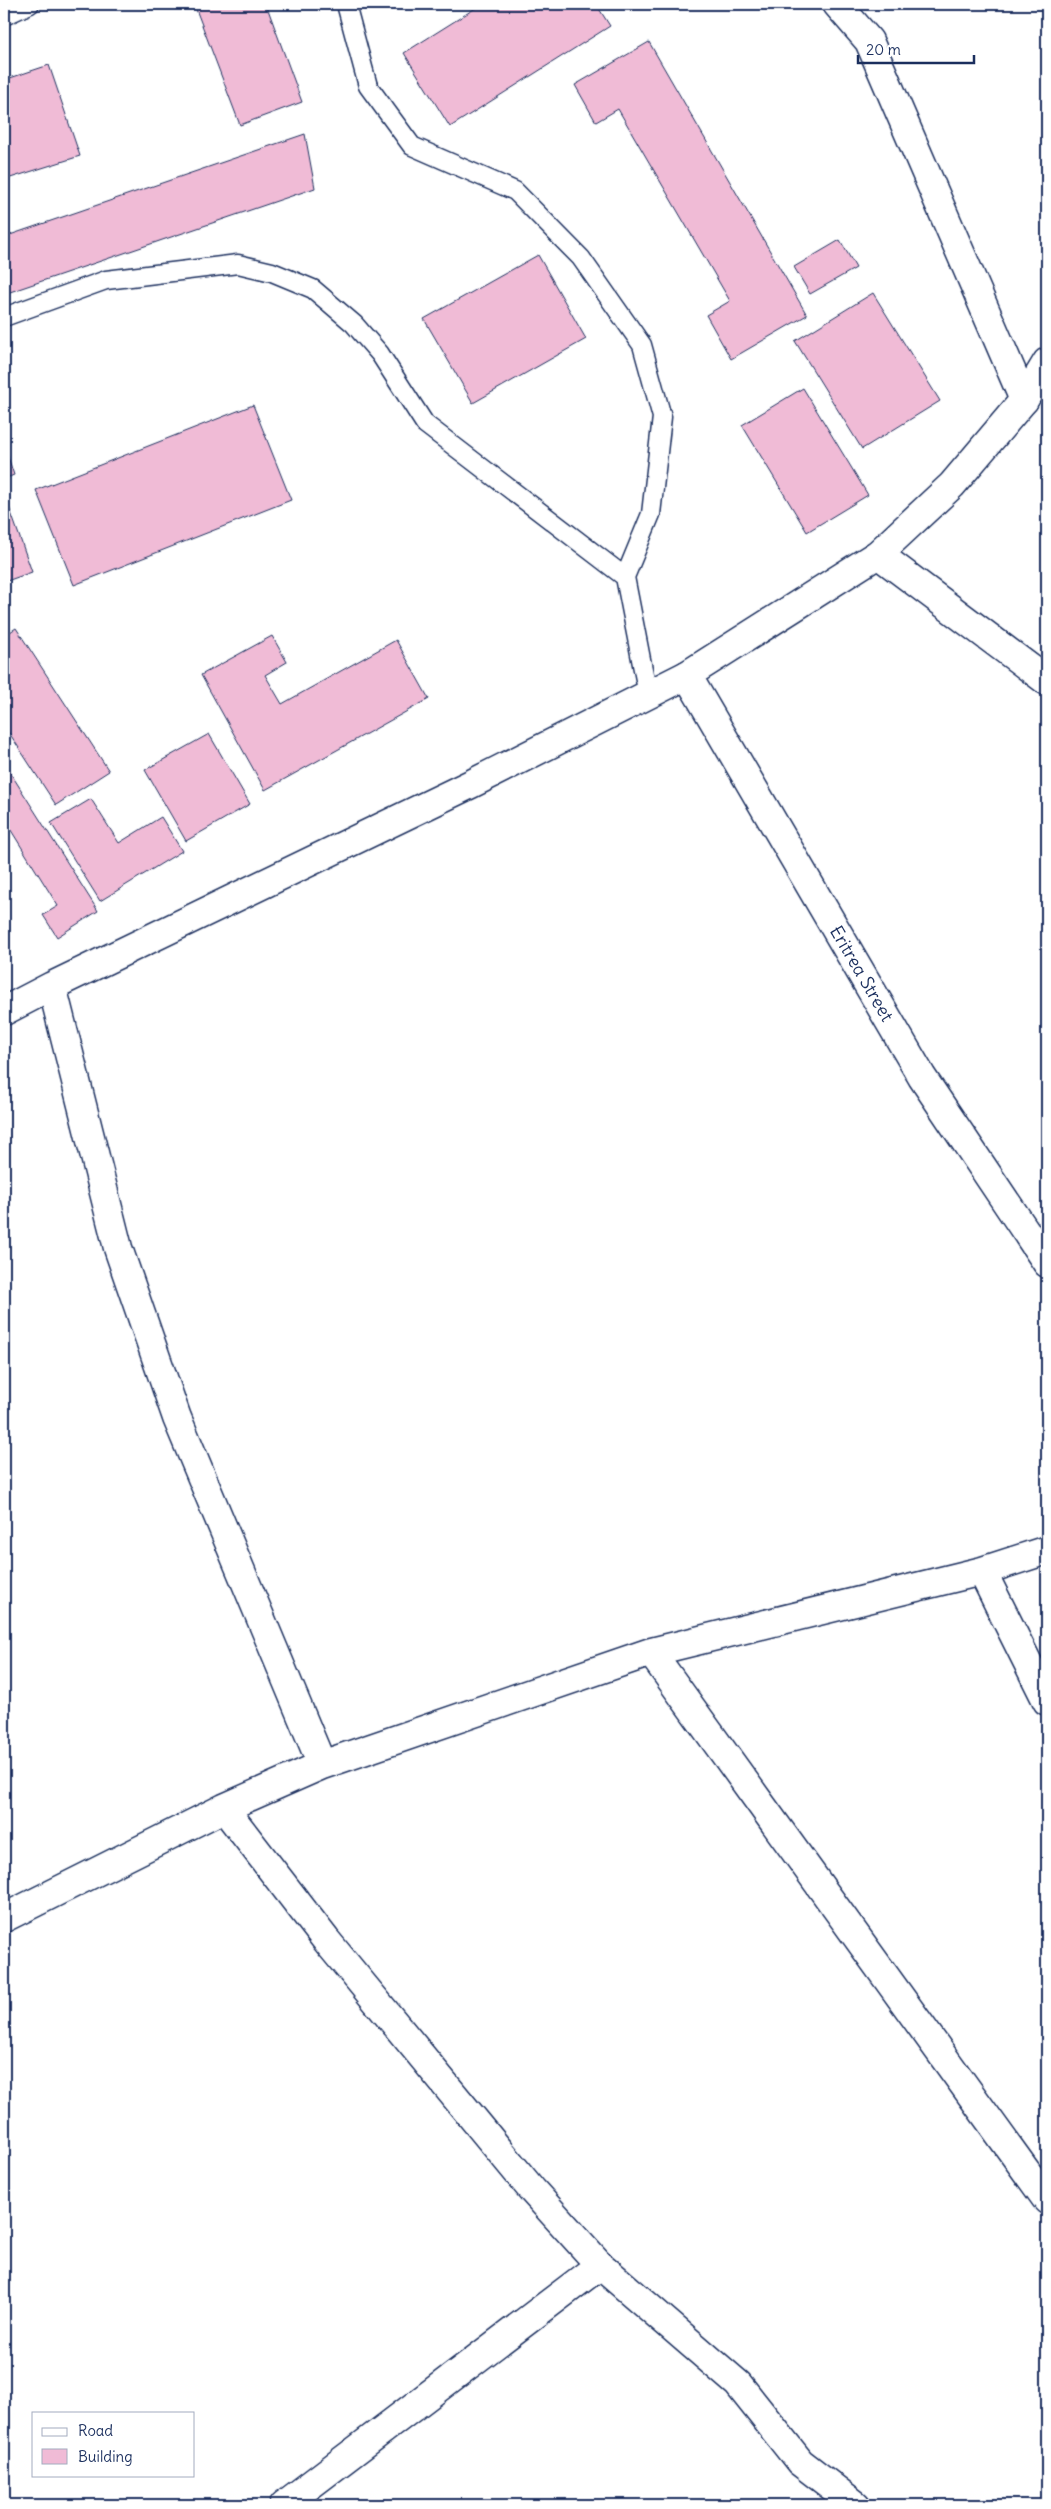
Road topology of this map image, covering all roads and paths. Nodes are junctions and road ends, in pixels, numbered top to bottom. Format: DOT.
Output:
graph roads {
  1 [pos="30,4"];
  2 [pos="346,4"];
  3 [pos="837,4"];
  4 [pos="4,16"];
  5 [pos="4,317"];
  6 [pos="1047,362"];
  7 [pos="1024,400"];
  8 [pos="878,554"];
  9 [pos="625,577"];
  10 [pos="687,676"];
  11 [pos="1047,680"];
  12 [pos="648,695"];
  13 [pos="52,986"];
  14 [pos="4,1012"];
  15 [pos="1047,1263"];
  16 [pos="1047,1550"];
  17 [pos="982,1571"];
  18 [pos="651,1652"];
  19 [pos="1047,1701"];
  20 [pos="322,1764"];
  21 [pos="224,1808"];
  22 [pos="4,1918"];
  23 [pos="1047,2200"];
  24 [pos="600,2265"];
  25 [pos="284,2505"];
  26 [pos="856,2505"];
  1 -- 4 [label="lane"];
  2 -- 9 [label="lane"];
  3 -- 7 [label="street"];
  5 -- 9 [label="lane"];
  6 -- 7 [label="street"];
  7 -- 8 [label="street"];
  8 -- 10 [label="street"];
  8 -- 11 [label="street"];
  9 -- 12 [label="lane"];
  10 -- 12 [label="street"];
  10 -- 15 [label="street, Eritrea Street"];
  12 -- 13 [label="street"];
  13 -- 14 [label="street"];
  13 -- 20 [label="street"];
  16 -- 17 [label="street"];
  17 -- 18 [label="street"];
  17 -- 19 [label="street"];
  18 -- 20 [label="street"];
  18 -- 23 [label="street"];
  20 -- 21 [label="street"];
  21 -- 22 [label="street"];
  21 -- 24 [label="street"];
  24 -- 25 [label="street"];
  24 -- 26 [label="street"];
}
